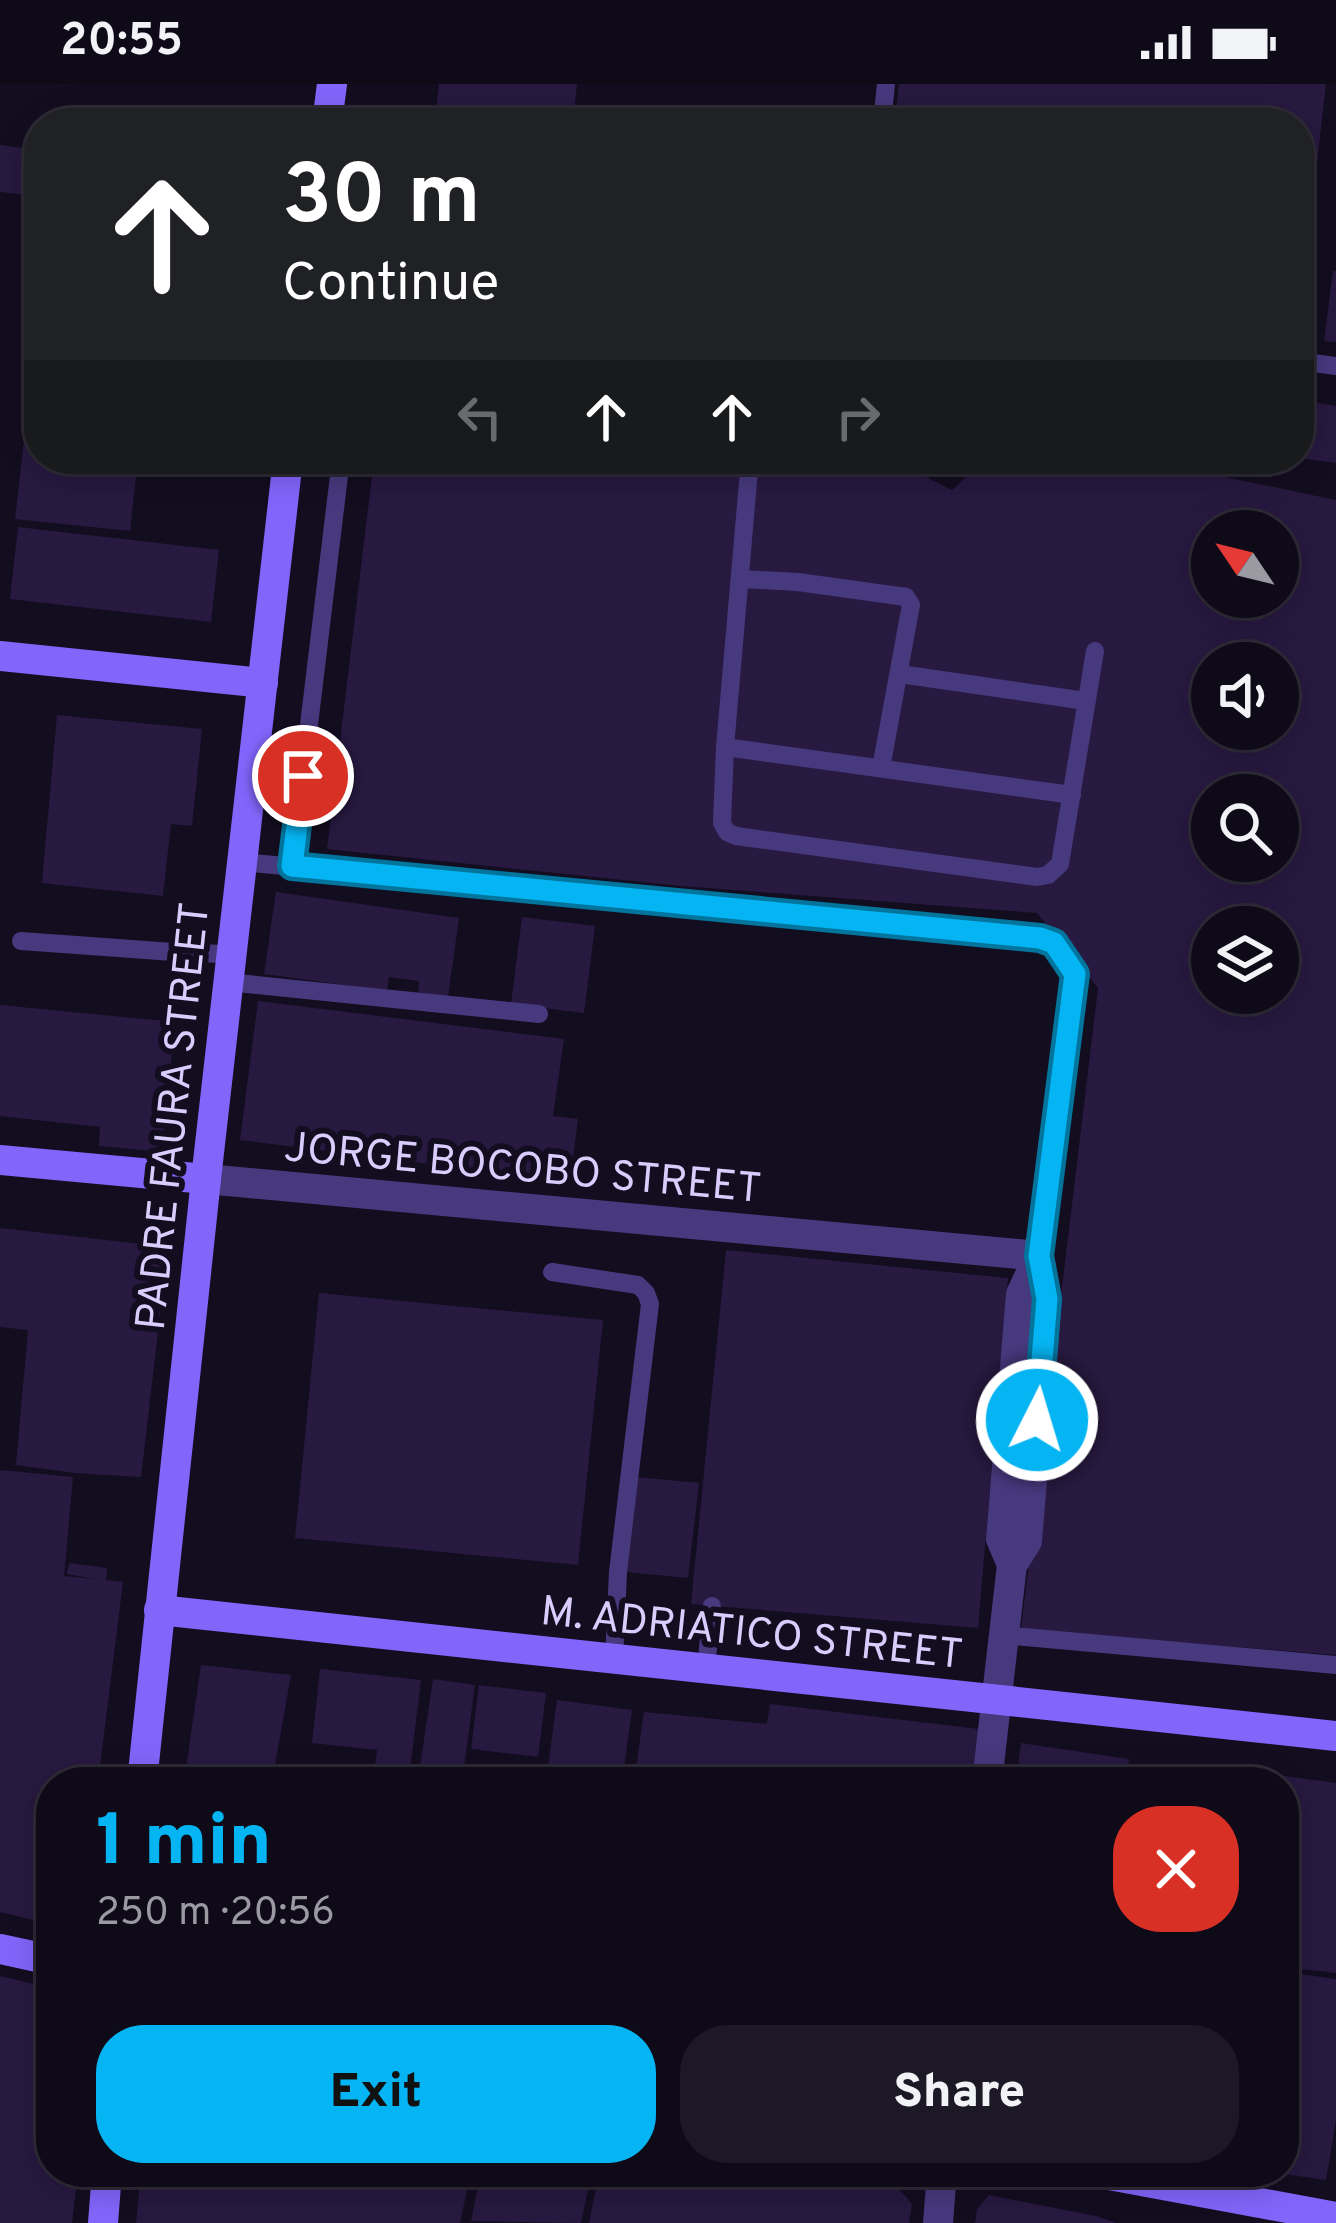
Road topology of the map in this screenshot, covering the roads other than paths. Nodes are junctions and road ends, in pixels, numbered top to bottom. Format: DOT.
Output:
graph roads {
  1 [pos="286,474"];
  2 [pos="339,474"];
  3 [pos="750,474"];
  4 [pos="742,579"];
  5 [pos="1095,651"];
  6 [pos="0,656"];
  7 [pos="899,674"];
  8 [pos="262,683"];
  9 [pos="1086,700"];
  10 [pos="725,747"];
  11 [pos="881,768"];
  12 [pos="1072,795"];
  13 [pos="242,862"];
  14 [pos="292,866"];
  15 [pos="20,940"];
  16 [pos="230,968"];
  17 [pos="539,1014"];
  18 [pos="0,1160"];
  19 [pos="206,1179"];
  20 [pos="1039,1256"];
  21 [pos="552,1272"];
  22 [pos="712,1606"];
  23 [pos="159,1610"];
  24 [pos="1004,1635"];
  25 [pos="614,1659"];
  26 [pos="1336,1665"];
  27 [pos="706,1669"];
  28 [pos="997,1700"];
  29 [pos="1336,1736"];
  30 [pos="143,1767"];
  31 [pos="989,1767"];
  32 [pos="0,1948"];
  33 [pos="36,1956"];
  34 [pos="106,2187"];
  35 [pos="941,2187"];
  36 [pos="1174,2187"];
  37 [pos="1336,2217"];
  38 [pos="104,2223"];
  39 [pos="938,2223"];
  1 -- 8 [label="street, PADRE FAURA STREET"];
  2 -- 14 [label="lane"];
  3 -- 4 [label="lane"];
  4 -- 7 [label="lane"];
  4 -- 10 [label="lane"];
  5 -- 9 [label="lane"];
  6 -- 8 [label="street"];
  7 -- 9 [label="lane"];
  7 -- 11 [label="lane"];
  8 -- 13 [label="street, PADRE FAURA STREET"];
  9 -- 12 [label="lane"];
  10 -- 11 [label="lane"];
  10 -- 12 [label="lane"];
  11 -- 12 [label="lane"];
  13 -- 14 [label="lane"];
  13 -- 16 [label="street, PADRE FAURA STREET"];
  14 -- 20 [label="lane"];
  15 -- 16 [label="lane"];
  16 -- 17 [label="lane"];
  16 -- 19 [label="street, PADRE FAURA STREET"];
  18 -- 19 [label="street, JORGE BOCOBO STREET"];
  19 -- 20 [label="street, JORGE BOCOBO STREET"];
  19 -- 23 [label="street, PADRE FAURA STREET"];
  20 -- 24 [label="street"];
  21 -- 25 [label="lane"];
  22 -- 27 [label="lane"];
  23 -- 25 [label="street, M. ADRIATICO STREET"];
  23 -- 30 [label="street, PADRE FAURA STREET"];
  24 -- 26 [label="lane"];
  24 -- 28 [label="street"];
  25 -- 27 [label="street, M. ADRIATICO STREET"];
  27 -- 28 [label="street, M. ADRIATICO STREET"];
  28 -- 29 [label="street, M. ADRIATICO STREET"];
  28 -- 31 [label="street"];
  32 -- 33 [label="street"];
  34 -- 38 [label="street"];
  35 -- 39 [label="street"];
  36 -- 37 [label="street"];
}
